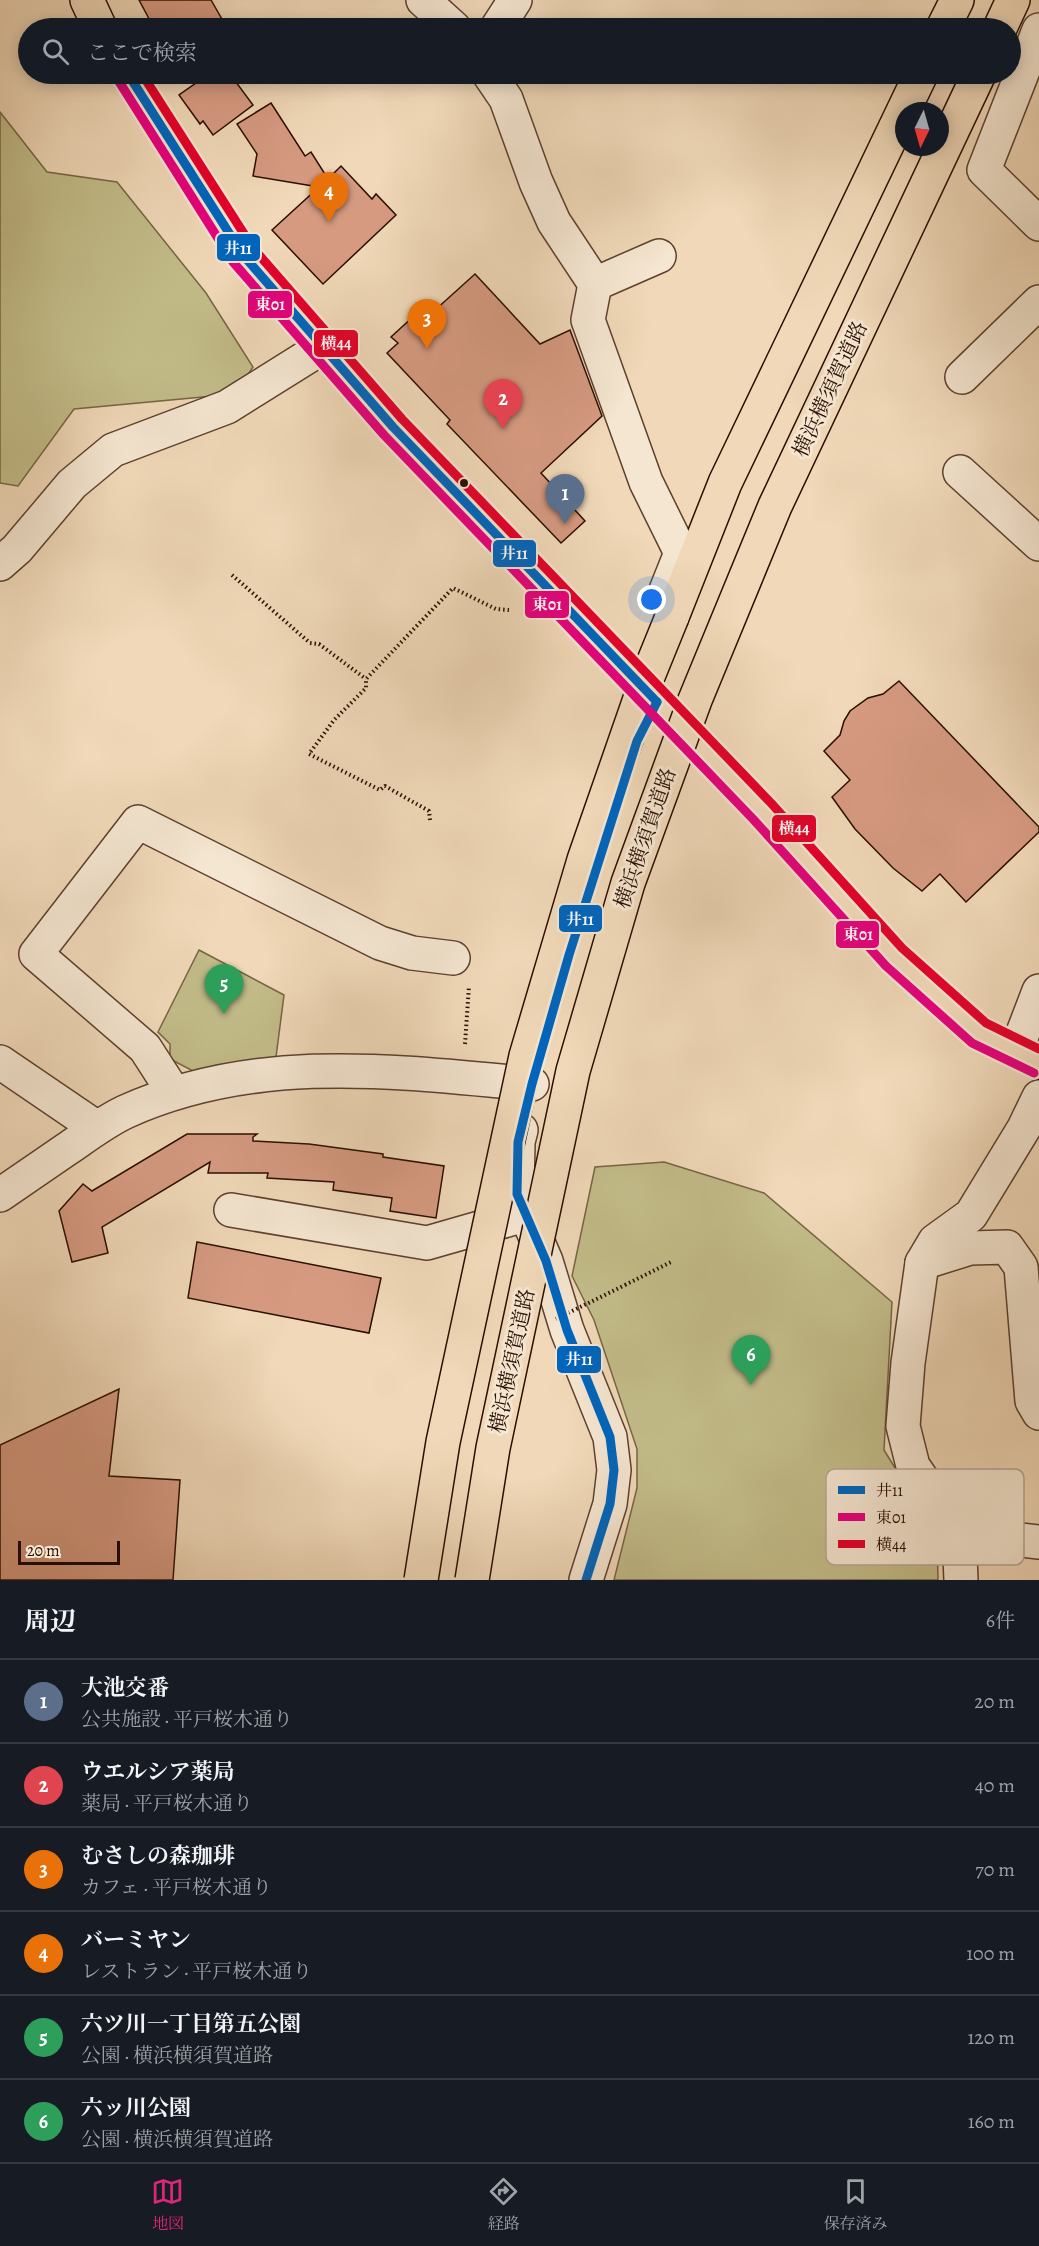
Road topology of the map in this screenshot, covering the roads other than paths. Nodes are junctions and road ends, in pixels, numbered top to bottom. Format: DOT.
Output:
graph roads {
  1 [pos="87,0"];
  2 [pos="423,0"];
  3 [pos="514,0"];
  4 [pos="957,0"];
  5 [pos="1013,0"];
  6 [pos="95,18"];
  7 [pos="443,18"];
  8 [pos="503,18"];
  9 [pos="948,18"];
  10 [pos="1005,18"];
  11 [pos="1039,30"];
  12 [pos="1021,76"];
  13 [pos="134,84"];
  14 [pos="496,84"];
  15 [pos="916,84"];
  16 [pos="974,84"];
  17 [pos="1018,84"];
  18 [pos="1039,225"];
  19 [pos="659,256"];
  20 [pos="595,284"];
  21 [pos="1039,302"];
  22 [pos="323,347"];
  23 [pos="962,377"];
  24 [pos="960,472"];
  25 [pos="1035,533"];
  26 [pos="0,564"];
  27 [pos="631,675"];
  28 [pos="657,702"];
  29 [pos="461,971"];
  30 [pos="1039,991"];
  31 [pos="1028,1057"];
  32 [pos="0,1062"];
  33 [pos="532,1083"];
  34 [pos="174,1093"];
  35 [pos="1039,1097"];
  36 [pos="97,1128"];
  37 [pos="0,1195"];
  38 [pos="231,1210"];
  39 [pos="526,1215"];
  40 [pos="922,1263"];
  41 [pos="1039,1413"];
  42 [pos="915,1469"];
  43 [pos="1024,1540"];
  44 [pos="1039,1542"];
  45 [pos="960,1565"];
  46 [pos="421,1580"];
  47 [pos="472,1580"];
  48 [pos="586,1580"];
  49 [pos="961,1580"];
  1 -- 6 [label="main road"];
  2 -- 7 [label="street"];
  3 -- 8 [label="street"];
  4 -- 9 [label="main road"];
  5 -- 10 [label="main road"];
  11 -- 12 [label="street"];
  13 -- 22 [label="main road"];
  14 -- 20 [label="street"];
  15 -- 46 [label="main road, bridge"];
  16 -- 47 [label="main road, 横浜横須賀道路, bridge"];
  17 -- 18 [label="street"];
  19 -- 20 [label="street"];
  20 -- 27 [label="street"];
  21 -- 23 [label="street"];
  22 -- 26 [label="street"];
  22 -- 27 [label="main road"];
  24 -- 25 [label="street"];
  27 -- 28 [label="main road"];
  28 -- 31 [label="main road"];
  28 -- 33 [label="street"];
  29 -- 34 [label="street"];
  30 -- 31 [label="street"];
  32 -- 36 [label="street"];
  33 -- 34 [label="street"];
  33 -- 39 [label="street"];
  34 -- 36 [label="street"];
  35 -- 40 [label="street"];
  36 -- 37 [label="street"];
  38 -- 39 [label="street"];
  39 -- 48 [label="street"];
  40 -- 41 [label="street"];
  40 -- 42 [label="street"];
  43 -- 44 [label="street"];
  45 -- 49 [label="street"];
}
